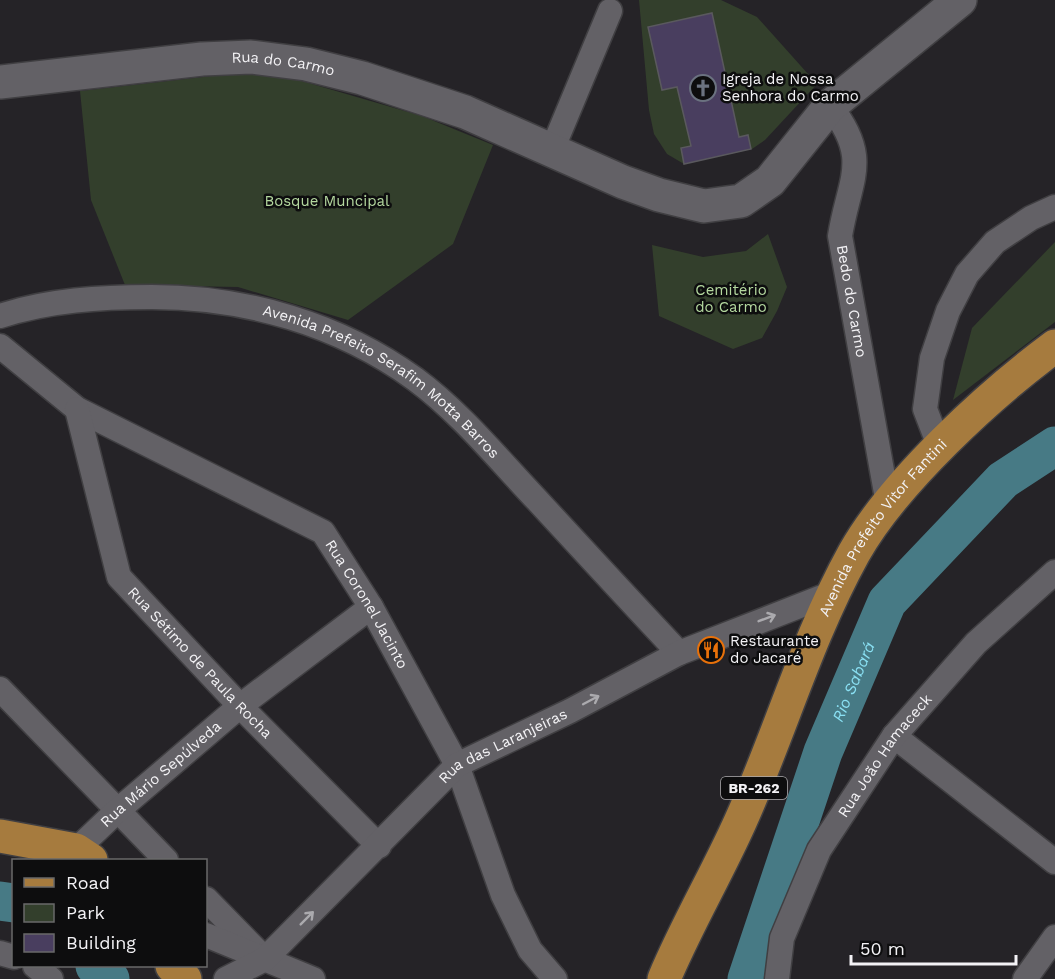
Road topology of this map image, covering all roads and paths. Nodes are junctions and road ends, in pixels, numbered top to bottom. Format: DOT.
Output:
graph roads {
  1 [pos="960,0"];
  2 [pos="610,12"];
  3 [pos="0,82"];
  4 [pos="830,106"];
  5 [pos="552,150"];
  6 [pos="1055,207"];
  7 [pos="0,315"];
  8 [pos="0,346"];
  9 [pos="1055,346"];
  10 [pos="77,409"];
  11 [pos="940,448"];
  12 [pos="888,504"];
  13 [pos="1055,572"];
  14 [pos="835,592"];
  15 [pos="371,607"];
  16 [pos="679,653"];
  17 [pos="0,689"];
  18 [pos="240,706"];
  19 [pos="894,736"];
  20 [pos="457,765"];
  21 [pos="117,811"];
  22 [pos="0,836"];
  23 [pos="379,846"];
  24 [pos="0,851"];
  25 [pos="80,857"];
  26 [pos="14,859"];
  27 [pos="164,859"];
  28 [pos="1055,862"];
  29 [pos="207,900"];
  30 [pos="207,935"];
  31 [pos="1055,937"];
  32 [pos="265,959"];
  33 [pos="36,967"];
  34 [pos="173,967"];
  35 [pos="51,979"];
  36 [pos="185,979"];
  37 [pos="226,979"];
  38 [pos="313,979"];
  39 [pos="555,979"];
  40 [pos="664,979"];
  41 [pos="777,979"];
  42 [pos="1025,979"];
  1 -- 4 [label="main road, Rua do Carmo"];
  2 -- 5 [label="street"];
  3 -- 5 [label="main road, Rua do Carmo"];
  4 -- 5 [label="main road, Rua do Carmo"];
  4 -- 12 [label="street, Bedo do Carmo"];
  6 -- 11 [label="street"];
  7 -- 16 [label="street, Avenida Prefeito Serafim Motta Barros"];
  8 -- 10 [label="street, Rua Coronel Jacinto"];
  9 -- 11 [label="main road, Avenida Prefeito Vitor Fantini / BR-262"];
  10 -- 15 [label="street, Rua Coronel Jacinto"];
  10 -- 18 [label="street, Rua Sétimo de Paula Rocha"];
  11 -- 12 [label="main road, Avenida Prefeito Vitor Fantini / BR-262"];
  12 -- 14 [label="main road, Avenida Prefeito Vitor Fantini / BR-262"];
  13 -- 19 [label="street, Rua João Hamaceck"];
  16 -- 14 [label="street, Rua das Laranjeiras, one-way"];
  14 -- 40 [label="main road, Avenida Prefeito Vitor Fantini / BR-262"];
  15 -- 18 [label="street, Rua Mário Sepúlveda"];
  15 -- 20 [label="street, Rua Coronel Jacinto"];
  20 -- 16 [label="street, Rua das Laranjeiras, one-way"];
  17 -- 21 [label="street"];
  18 -- 21 [label="street, Rua Mário Sepúlveda"];
  18 -- 23 [label="street, Rua Sétimo de Paula Rocha"];
  19 -- 28 [label="street"];
  19 -- 41 [label="street, Rua João Hamaceck"];
  20 -- 23 [label="street, Rua das Laranjeiras"];
  20 -- 39 [label="street, Rua Coronel Jacinto"];
  21 -- 25 [label="street, Rua Mário Sepúlveda"];
  21 -- 27 [label="street"];
  22 -- 25 [label="main road"];
  32 -- 23 [label="street, Rua das Laranjeiras, one-way"];
  24 -- 26 [label="main road"];
  29 -- 32 [label="street"];
  30 -- 32 [label="street"];
  31 -- 42 [label="street"];
  32 -- 37 [label="street, Rua das Laranjeiras"];
  32 -- 38 [label="street"];
  33 -- 35 [label="street"];
  34 -- 36 [label="main road"];
}
